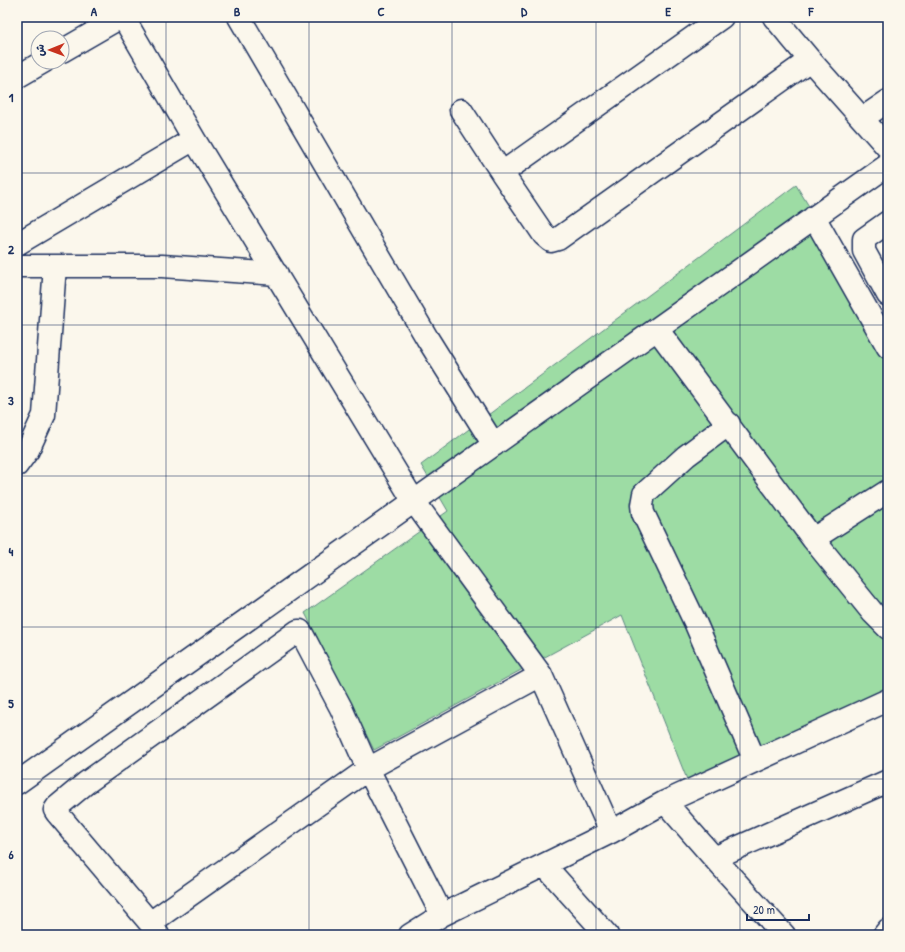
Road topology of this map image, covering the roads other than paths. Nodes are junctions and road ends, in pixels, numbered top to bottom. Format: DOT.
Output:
graph roads {
  1 [pos="122,17"];
  2 [pos="239,17"];
  3 [pos="722,17"];
  4 [pos="774,17"];
  5 [pos="70,46"];
  6 [pos="810,60"];
  7 [pos="30,70"];
  8 [pos="17,77"];
  9 [pos="888,101"];
  10 [pos="461,110"];
  11 [pos="862,118"];
  12 [pos="194,139"];
  13 [pos="888,148"];
  14 [pos="888,165"];
  15 [pos="502,172"];
  16 [pos="814,217"];
  17 [pos="888,222"];
  18 [pos="17,244"];
  19 [pos="17,266"];
  20 [pos="55,266"];
  21 [pos="277,274"];
  22 [pos="888,295"];
  23 [pos="657,329"];
  24 [pos="888,347"];
  25 [pos="729,424"];
  26 [pos="494,445"];
  27 [pos="17,465"];
  28 [pos="888,491"];
  29 [pos="414,500"];
  30 [pos="813,539"];
  31 [pos="883,615"];
  32 [pos="541,675"];
  33 [pos="888,700"];
  34 [pos="755,761"];
  35 [pos="368,768"];
  36 [pos="888,781"];
  37 [pos="17,783"];
  38 [pos="665,802"];
  39 [pos="611,832"];
  40 [pos="714,858"];
  41 [pos="545,866"];
  42 [pos="442,915"];
  43 [pos="154,929"];
  44 [pos="888,930"];
  45 [pos="410,935"];
  46 [pos="607,935"];
  47 [pos="784,935"];
  48 [pos="884,935"];
  1 -- 5 [label="street"];
  1 -- 12 [label="street"];
  2 -- 26 [label="street"];
  3 -- 15 [label="street"];
  4 -- 6 [label="street"];
  6 -- 11 [label="street"];
  6 -- 15 [label="street"];
  7 -- 8 [label="street"];
  9 -- 11 [label="street"];
  10 -- 15 [label="street"];
  11 -- 13 [label="street"];
  12 -- 18 [label="street"];
  12 -- 21 [label="street"];
  14 -- 16 [label="street"];
  16 -- 23 [label="street"];
  16 -- 24 [label="street"];
  17 -- 22 [label="street"];
  19 -- 20 [label="street"];
  20 -- 21 [label="street"];
  20 -- 27 [label="street"];
  21 -- 29 [label="street"];
  23 -- 25 [label="street"];
  23 -- 26 [label="street"];
  25 -- 30 [label="street"];
  25 -- 34 [label="street"];
  26 -- 29 [label="street"];
  28 -- 30 [label="street"];
  29 -- 32 [label="street"];
  29 -- 37 [label="street"];
  30 -- 31 [label="street"];
  32 -- 35 [label="street"];
  32 -- 39 [label="street"];
  33 -- 34 [label="street"];
  34 -- 38 [label="street"];
  35 -- 42 [label="street"];
  35 -- 43 [label="street"];
  35 -- 43 [label="street"];
  36 -- 40 [label="street"];
  38 -- 39 [label="street"];
  38 -- 40 [label="street"];
  39 -- 41 [label="street"];
  40 -- 47 [label="street"];
  41 -- 42 [label="street"];
  41 -- 46 [label="street"];
  42 -- 45 [label="street"];
  44 -- 48 [label="street"];
}
